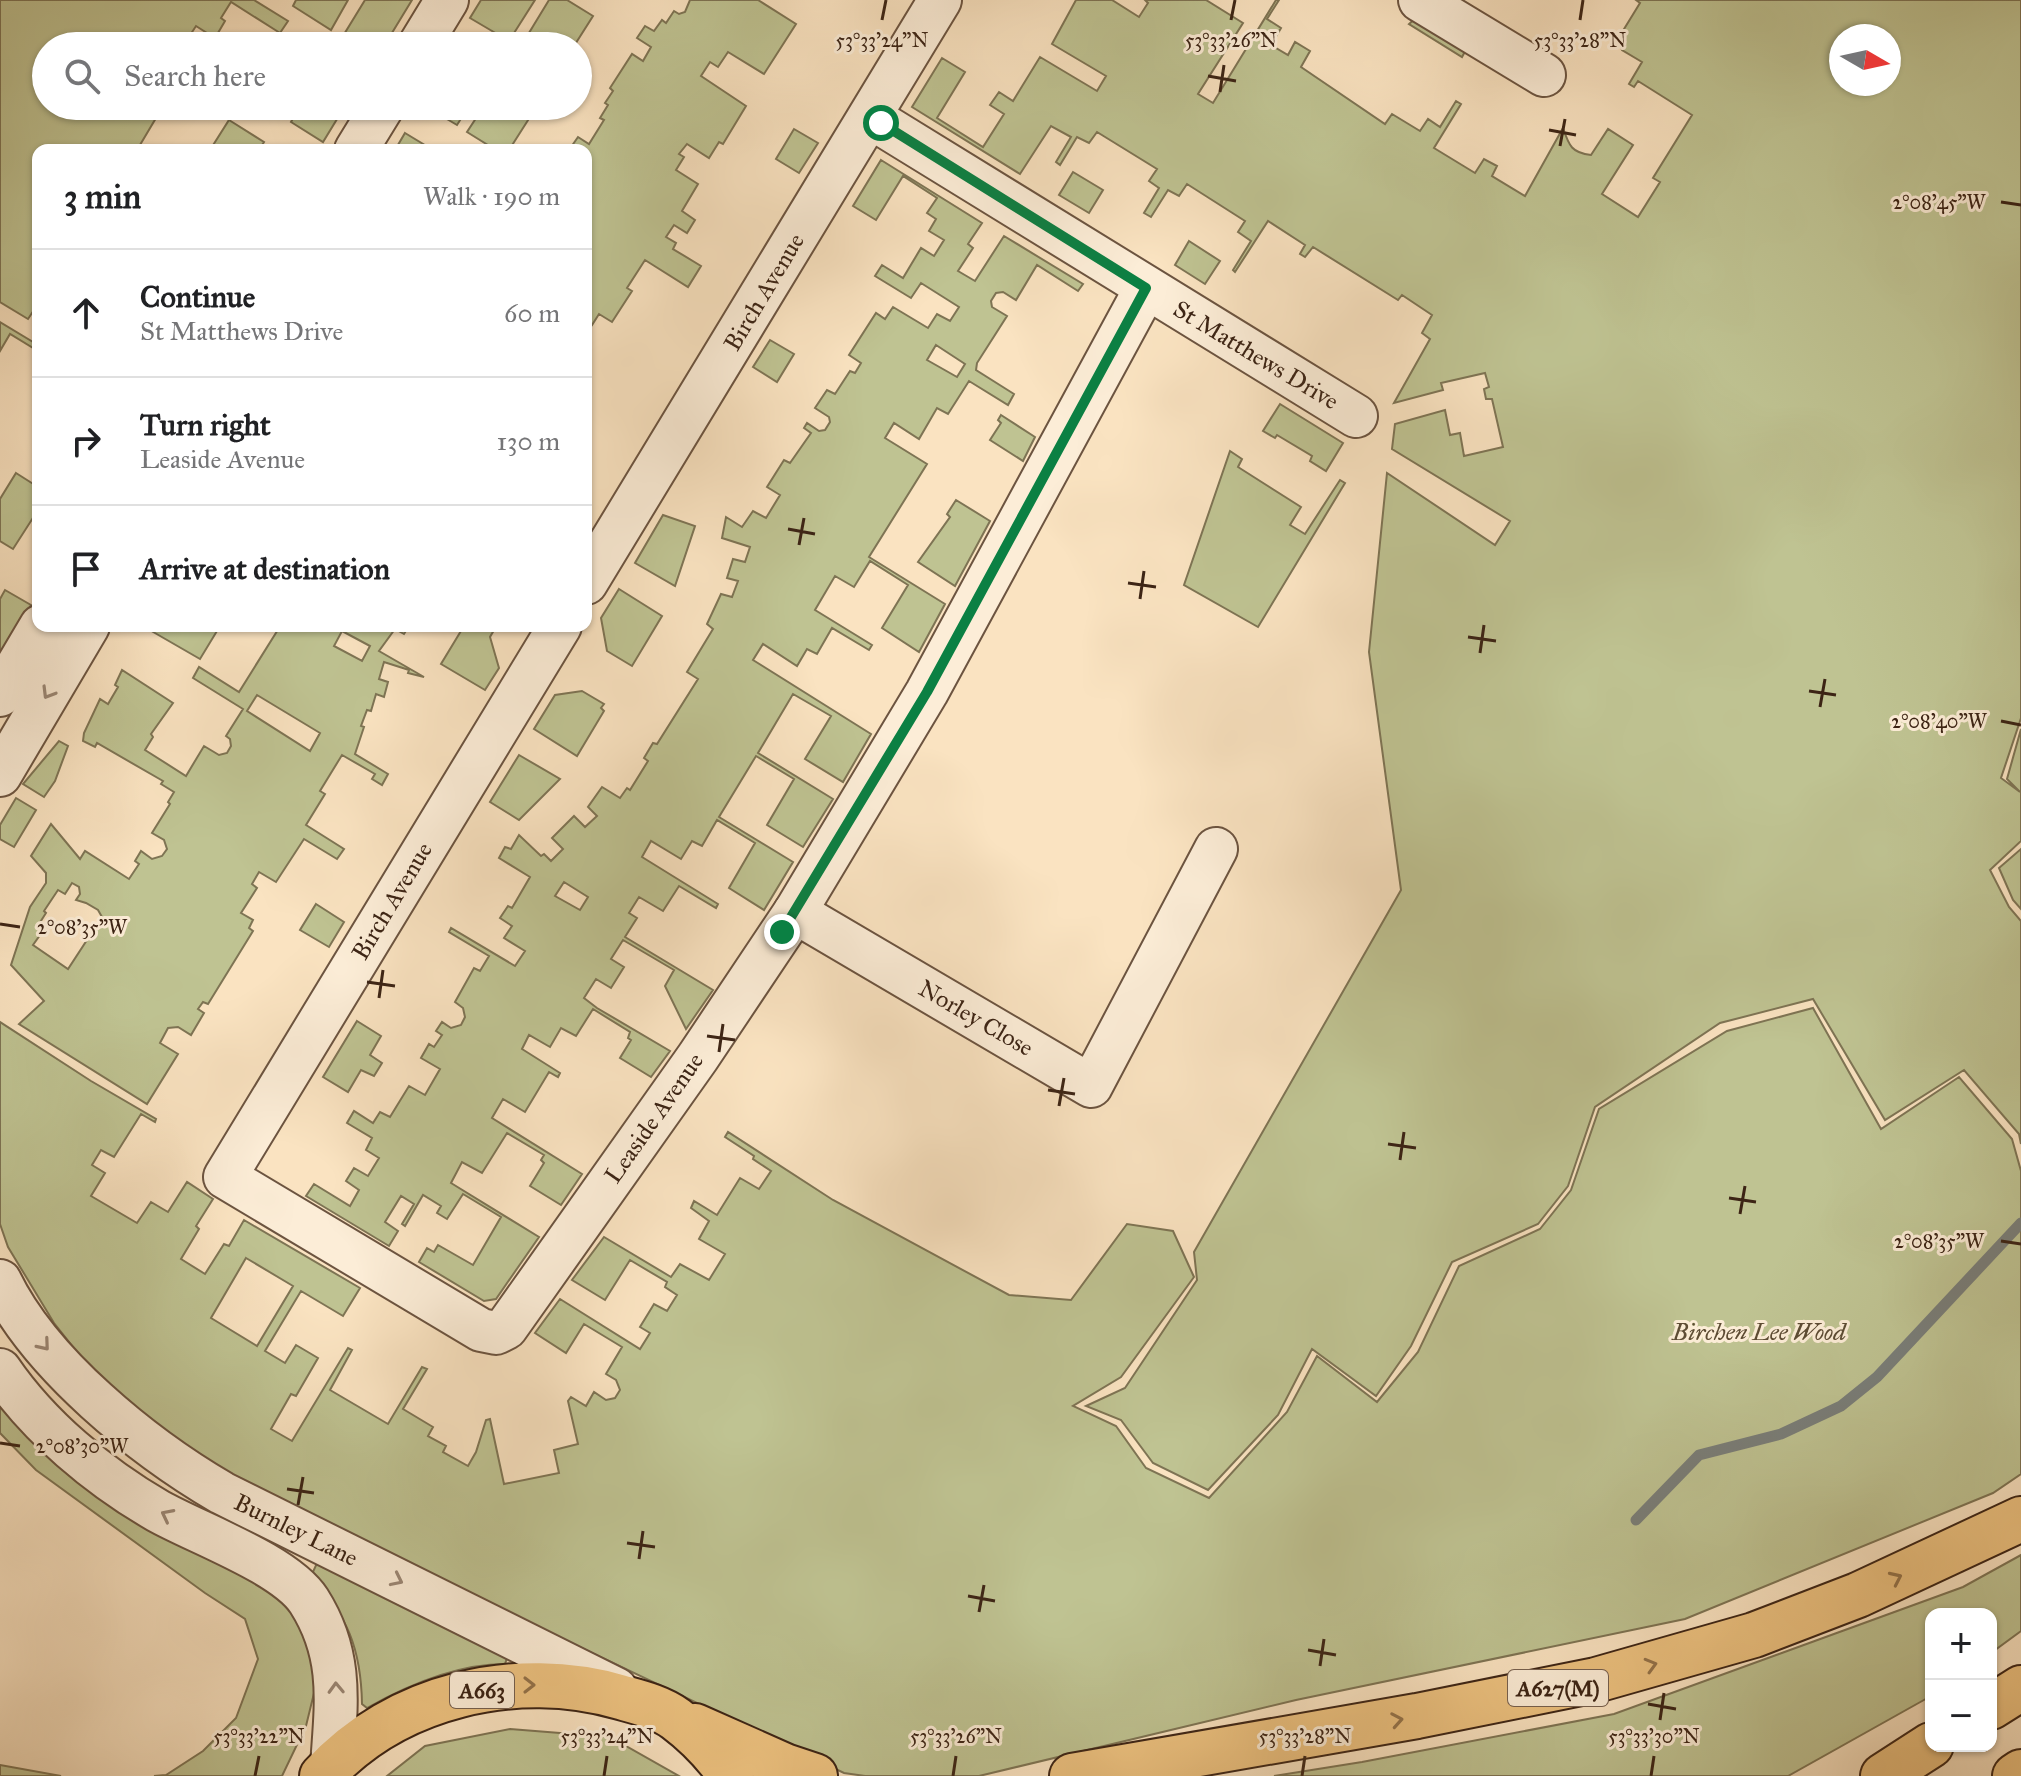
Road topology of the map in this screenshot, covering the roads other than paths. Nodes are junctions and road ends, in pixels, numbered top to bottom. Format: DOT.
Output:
graph roads {
  1 [pos="447,0"];
  2 [pos="940,0"];
  3 [pos="1420,0"];
  4 [pos="428,32"];
  5 [pos="1544,75"];
  6 [pos="870,117"];
  7 [pos="374,120"];
  8 [pos="360,144"];
  9 [pos="1146,288"];
  10 [pos="1356,416"];
  11 [pos="592,573"];
  12 [pos="37,632"];
  13 [pos="84,632"];
  14 [pos="556,632"];
  15 [pos="0,695"];
  16 [pos="0,775"];
  17 [pos="1216,849"];
  18 [pos="795,912"];
  19 [pos="225,1177"];
  20 [pos="0,1281"];
  21 [pos="0,1370"];
  22 [pos="2021,1519"];
  23 [pos="2021,1688"];
  24 [pos="1997,1703"];
  25 [pos="662,1711"];
  26 [pos="1925,1749"];
  27 [pos="327,1771"];
  28 [pos="2021,1772"];
  29 [pos="731,1776"];
  30 [pos="815,1776"];
  31 [pos="1072,1776"];
  32 [pos="1883,1776"];
  33 [pos="2015,1776"];
  1 -- 4 [label="street"];
  2 -- 6 [label="street, Birch Avenue"];
  3 -- 5 [label="street"];
  6 -- 9 [label="street, St Matthews Drive"];
  6 -- 11 [label="street, Birch Avenue"];
  7 -- 8 [label="street"];
  9 -- 10 [label="street, St Matthews Drive"];
  9 -- 18 [label="street, Leaside Avenue"];
  12 -- 15 [label="street"];
  13 -- 16 [label="street, one-way"];
  14 -- 19 [label="street, Birch Avenue"];
  17 -- 18 [label="street, Norley Close"];
  18 -- 19 [label="street, Leaside Avenue"];
  20 -- 25 [label="street, Burnley Lane, one-way"];
  27 -- 21 [label="street, Burnley Lane, one-way"];
  31 -- 22 [label="highway, A627(M), one-way"];
  23 -- 24 [label="highway"];
  27 -- 25 [label="highway, A663, one-way"];
  25 -- 29 [label="highway, A663"];
  25 -- 30 [label="highway"];
  26 -- 32 [label="highway"];
  28 -- 33 [label="highway"];
}
